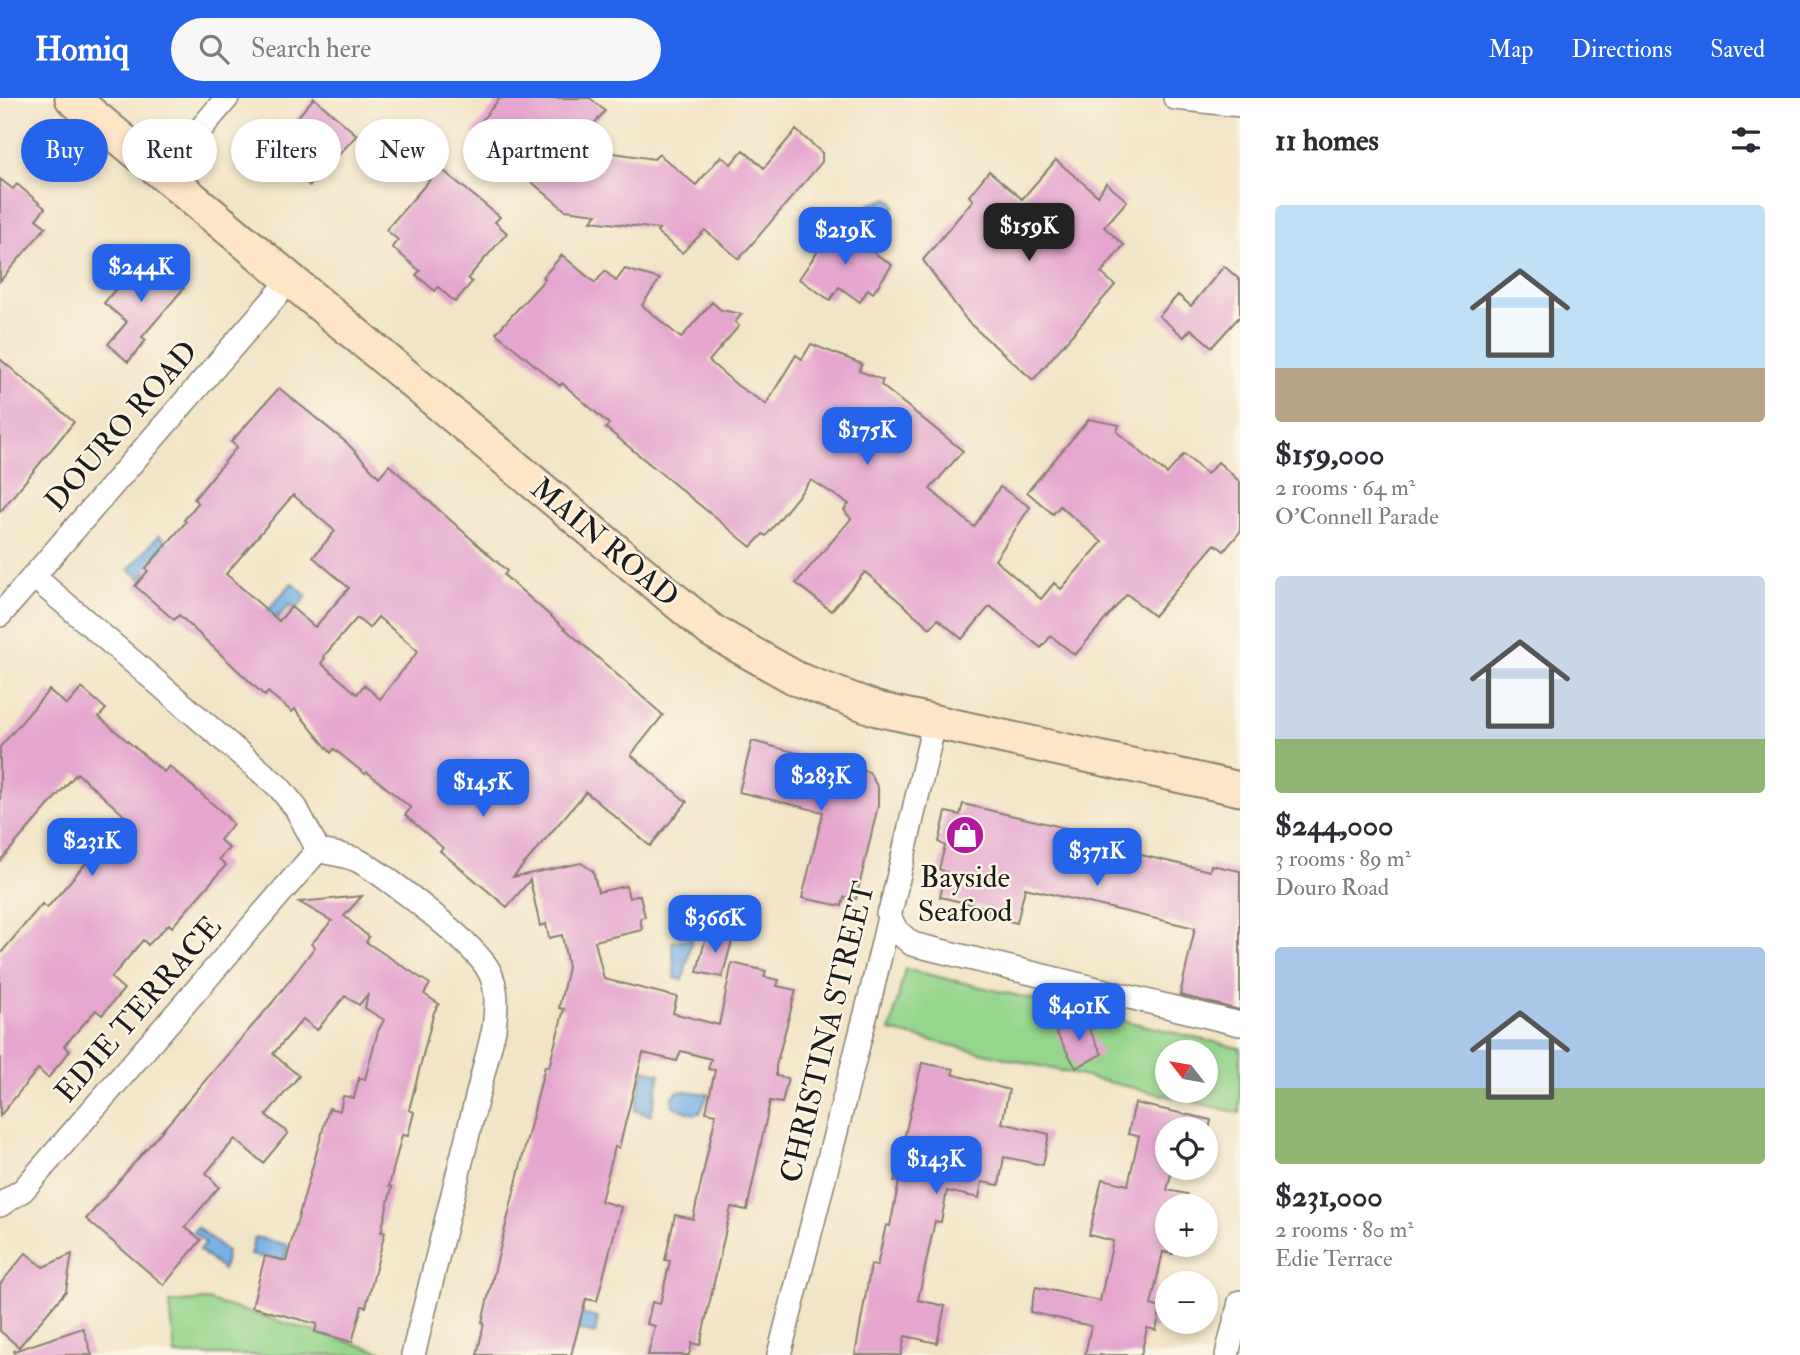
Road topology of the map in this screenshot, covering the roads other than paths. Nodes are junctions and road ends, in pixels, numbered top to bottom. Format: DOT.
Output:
graph roads {
  1 [pos="72,98"];
  2 [pos="227,98"];
  3 [pos="1175,98"];
  4 [pos="1240,105"];
  5 [pos="209,119"];
  6 [pos="122,139"];
  7 [pos="174,182"];
  8 [pos="291,279"];
  9 [pos="33,576"];
  10 [pos="0,615"];
  11 [pos="934,723"];
  12 [pos="1240,789"];
  13 [pos="318,850"];
  14 [pos="888,914"];
  15 [pos="1240,1024"];
  16 [pos="0,1205"];
  17 [pos="1240,1302"];
  18 [pos="413,1355"];
  19 [pos="779,1355"];
  20 [pos="1227,1355"];
  1 -- 6 [label="main road, MAIN ROAD"];
  2 -- 5 [label="street"];
  3 -- 4 [label="street"];
  7 -- 8 [label="main road, MAIN ROAD"];
  8 -- 9 [label="street, DOURO ROAD"];
  8 -- 11 [label="main road, MAIN ROAD"];
  9 -- 10 [label="street, DOURO ROAD"];
  9 -- 13 [label="street"];
  11 -- 12 [label="main road, MAIN ROAD"];
  11 -- 14 [label="street, CHRISTINA STREET"];
  13 -- 16 [label="street, EDIE TERRACE"];
  13 -- 18 [label="street"];
  14 -- 15 [label="street"];
  14 -- 19 [label="street, CHRISTINA STREET"];
  17 -- 20 [label="street"];
}
